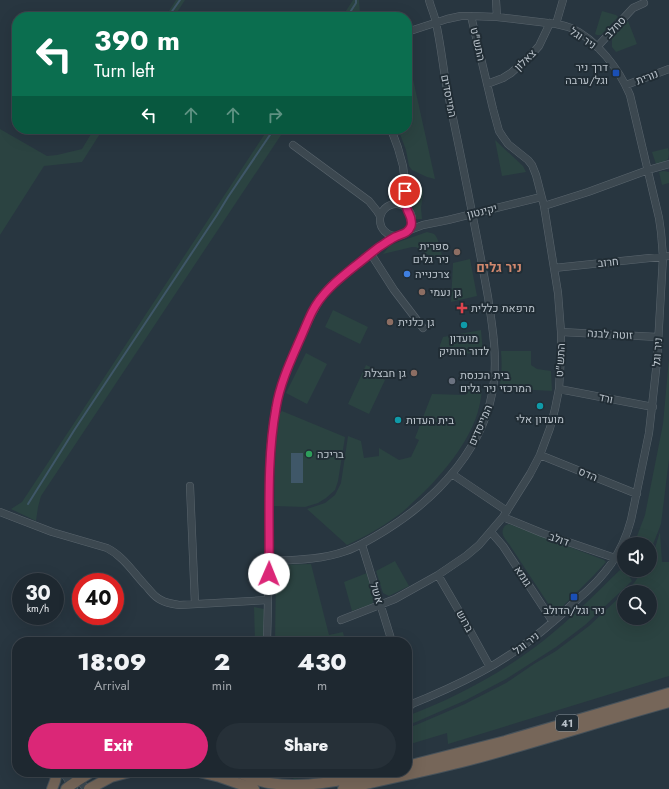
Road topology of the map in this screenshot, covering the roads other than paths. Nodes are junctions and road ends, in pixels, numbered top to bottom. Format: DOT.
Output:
graph roads {
  1 [pos="429,0"];
  2 [pos="496,0"];
  3 [pos="563,0"];
  4 [pos="642,1"];
  5 [pos="471,16"];
  6 [pos="497,17"];
  7 [pos="436,22"];
  8 [pos="553,23"];
  9 [pos="412,30"];
  10 [pos="597,46"];
  11 [pos="669,69"];
  12 [pos="487,84"];
  13 [pos="626,86"];
  14 [pos="393,134"];
  15 [pos="293,145"];
  16 [pos="669,164"];
  17 [pos="648,170"];
  18 [pos="405,188"];
  19 [pos="541,197"];
  20 [pos="368,201"];
  21 [pos="391,206"];
  22 [pos="544,206"];
  23 [pos="408,210"];
  24 [pos="472,214"];
  25 [pos="380,216"];
  26 [pos="412,218"];
  27 [pos="423,225"];
  28 [pos="382,230"];
  29 [pos="407,231"];
  30 [pos="396,236"];
  31 [pos="378,248"];
  32 [pos="370,254"];
  33 [pos="666,256"];
  34 [pos="554,268"];
  35 [pos="423,328"];
  36 [pos="561,332"];
  37 [pos="658,336"];
  38 [pos="559,390"];
  39 [pos="652,407"];
  40 [pos="540,455"];
  41 [pos="452,474"];
  42 [pos="190,486"];
  43 [pos="637,494"];
  44 [pos="0,512"];
  45 [pos="505,514"];
  46 [pos="491,532"];
  47 [pos="362,545"];
  48 [pos="615,558"];
  49 [pos="269,561"];
  50 [pos="438,575"];
  51 [pos="268,600"];
  52 [pos="195,604"];
  53 [pos="380,605"];
  54 [pos="341,620"];
  55 [pos="552,622"];
  56 [pos="267,637"];
  57 [pos="390,637"];
  58 [pos="490,667"];
  59 [pos="669,693"];
  60 [pos="669,702"];
  61 [pos="412,705"];
  62 [pos="412,765"];
  63 [pos="412,773"];
  64 [pos="56,777"];
  65 [pos="83,777"];
  66 [pos="111,777"];
  67 [pos="220,777"];
  68 [pos="249,777"];
  69 [pos="356,777"];
  70 [pos="396,777"];
  71 [pos="73,783"];
  72 [pos="52,789"];
  73 [pos="86,789"];
  74 [pos="89,789"];
  75 [pos="105,789"];
  76 [pos="254,789"];
  77 [pos="343,789"];
  1 -- 7 [label="street, המייסדים"];
  2 -- 6 [label="street"];
  3 -- 8 [label="street, צאלון"];
  4 -- 10 [label="street, סחלב"];
  5 -- 6 [label="street, ניר וגל"];
  5 -- 7 [label="street, ניר וגל"];
  5 -- 12 [label="street, התש\"ט"];
  6 -- 8 [label="street, ניר וגל"];
  7 -- 9 [label="street, ניר וגל"];
  7 -- 24 [label="street, המייסדים"];
  8 -- 10 [label="street, ניר וגל"];
  8 -- 12 [label="street, צאלון"];
  10 -- 13 [label="street, ניר וגל"];
  11 -- 13 [label="street, נורית"];
  12 -- 19 [label="street, התש\"ט"];
  13 -- 17 [label="street, ניר וגל"];
  14 -- 18 [label="street"];
  15 -- 20 [label="street"];
  16 -- 17 [label="street"];
  17 -- 22 [label="street"];
  17 -- 33 [label="street, ניר וגל"];
  18 -- 21 [label="street"];
  18 -- 23 [label="street"];
  19 -- 22 [label="street, התש\"ט"];
  19 -- 24 [label="street, יקינטון"];
  20 -- 21 [label="street"];
  20 -- 25 [label="street"];
  21 -- 23 [label="street"];
  21 -- 25 [label="street"];
  22 -- 34 [label="street, התש\"ט"];
  23 -- 26 [label="street"];
  24 -- 27 [label="street, יקינטון"];
  24 -- 41 [label="street, המייסדים"];
  25 -- 28 [label="street"];
  26 -- 27 [label="street"];
  26 -- 29 [label="street"];
  27 -- 29 [label="street, יקינטון"];
  28 -- 30 [label="street"];
  28 -- 31 [label="street"];
  29 -- 30 [label="street"];
  30 -- 31 [label="street"];
  31 -- 32 [label="street"];
  32 -- 35 [label="street"];
  32 -- 49 [label="street"];
  33 -- 34 [label="street, חרוב"];
  33 -- 37 [label="street, ניר וגל"];
  34 -- 36 [label="street, התש\"ט"];
  36 -- 37 [label="street, זוטה לבנה"];
  36 -- 38 [label="street, התש\"ט"];
  37 -- 39 [label="street, ניר וגל"];
  38 -- 39 [label="street, ורד"];
  38 -- 40 [label="street, התש\"ט"];
  39 -- 43 [label="street, ניר וגל"];
  40 -- 43 [label="street, הדס"];
  40 -- 45 [label="street, התש\"ט"];
  41 -- 45 [label="street, דולב"];
  41 -- 47 [label="street, המייסדים"];
  42 -- 52 [label="street"];
  43 -- 48 [label="street, ניר וגל"];
  44 -- 52 [label="street"];
  45 -- 46 [label="street, התש\"ט"];
  45 -- 48 [label="street, דולב"];
  46 -- 50 [label="street, התש\"ט"];
  46 -- 55 [label="street, גומא"];
  47 -- 49 [label="street, המייסדים"];
  47 -- 53 [label="street, אשל"];
  48 -- 55 [label="street, ניר וגל"];
  49 -- 51 [label="street"];
  50 -- 53 [label="street, התש\"ט"];
  50 -- 58 [label="street, ברוש"];
  51 -- 52 [label="street"];
  51 -- 56 [label="street"];
  53 -- 54 [label="street, התש\"ט"];
  53 -- 57 [label="street, אשל"];
  55 -- 58 [label="street, ניר וגל"];
  58 -- 61 [label="street, ניר וגל"];
  59 -- 62 [label="highway, 41"];
  60 -- 63 [label="highway, 41"];
  64 -- 72 [label="highway"];
  65 -- 71 [label="highway"];
  66 -- 74 [label="highway"];
  66 -- 75 [label="highway"];
  67 -- 76 [label="highway"];
  68 -- 69 [label="highway"];
  70 -- 77 [label="highway, 41"];
  71 -- 73 [label="street"];
}
